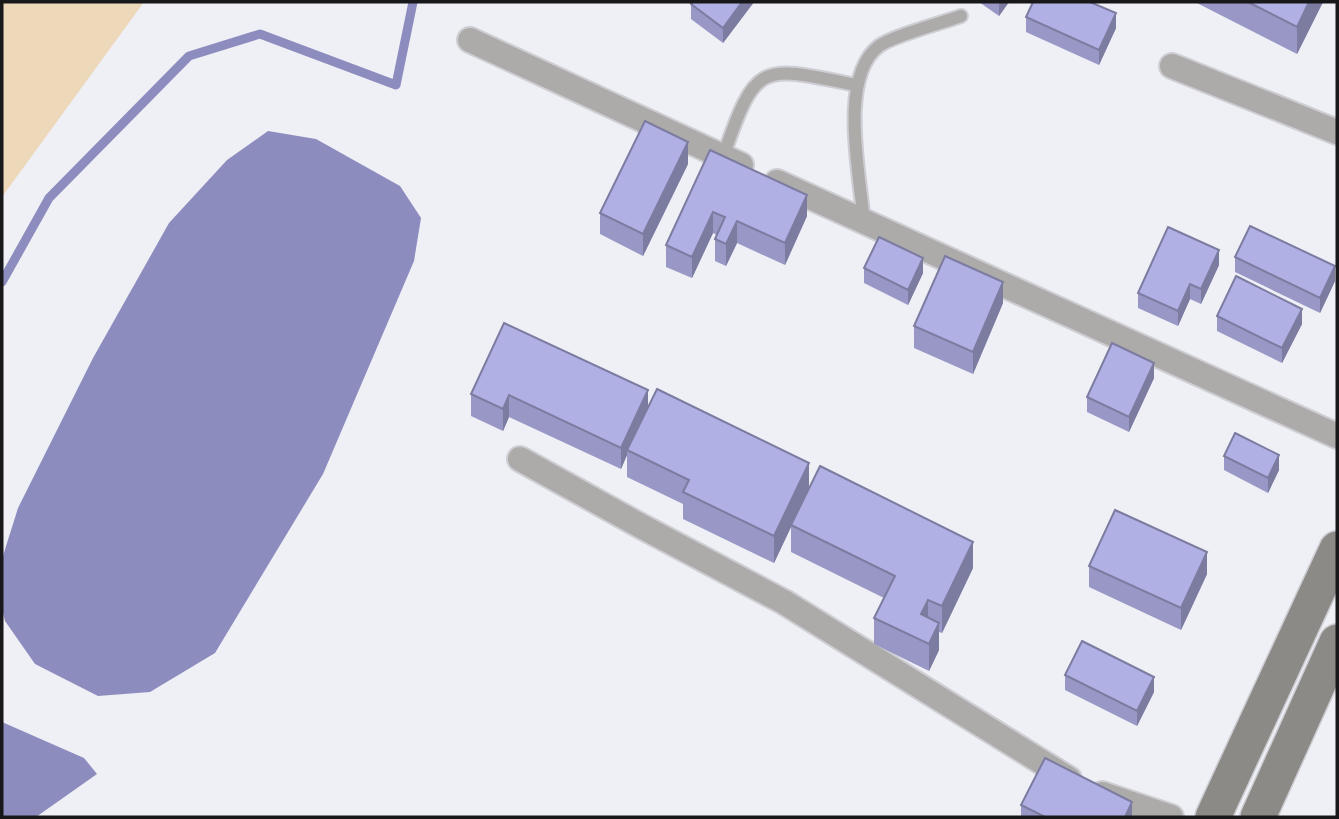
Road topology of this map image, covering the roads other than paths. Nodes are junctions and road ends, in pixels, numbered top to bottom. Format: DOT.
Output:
graph roads {
  1 [pos="961,16"];
  2 [pos="470,40"];
  3 [pos="1172,66"];
  4 [pos="856,85"];
  5 [pos="1337,132"];
  6 [pos="723,157"];
  7 [pos="864,222"];
  8 [pos="1337,436"];
  9 [pos="520,459"];
  10 [pos="1337,549"];
  11 [pos="1337,642"];
  12 [pos="1171,817"];
  13 [pos="1213,817"];
  14 [pos="1258,817"];
  1 -- 4 [label="lane"];
  2 -- 6 [label="street"];
  3 -- 5 [label="street"];
  4 -- 6 [label="lane"];
  4 -- 7 [label="lane"];
  6 -- 7 [label="street"];
  7 -- 8 [label="street"];
  9 -- 12 [label="street"];
  10 -- 13 [label="main road"];
  11 -- 14 [label="main road"];
}
